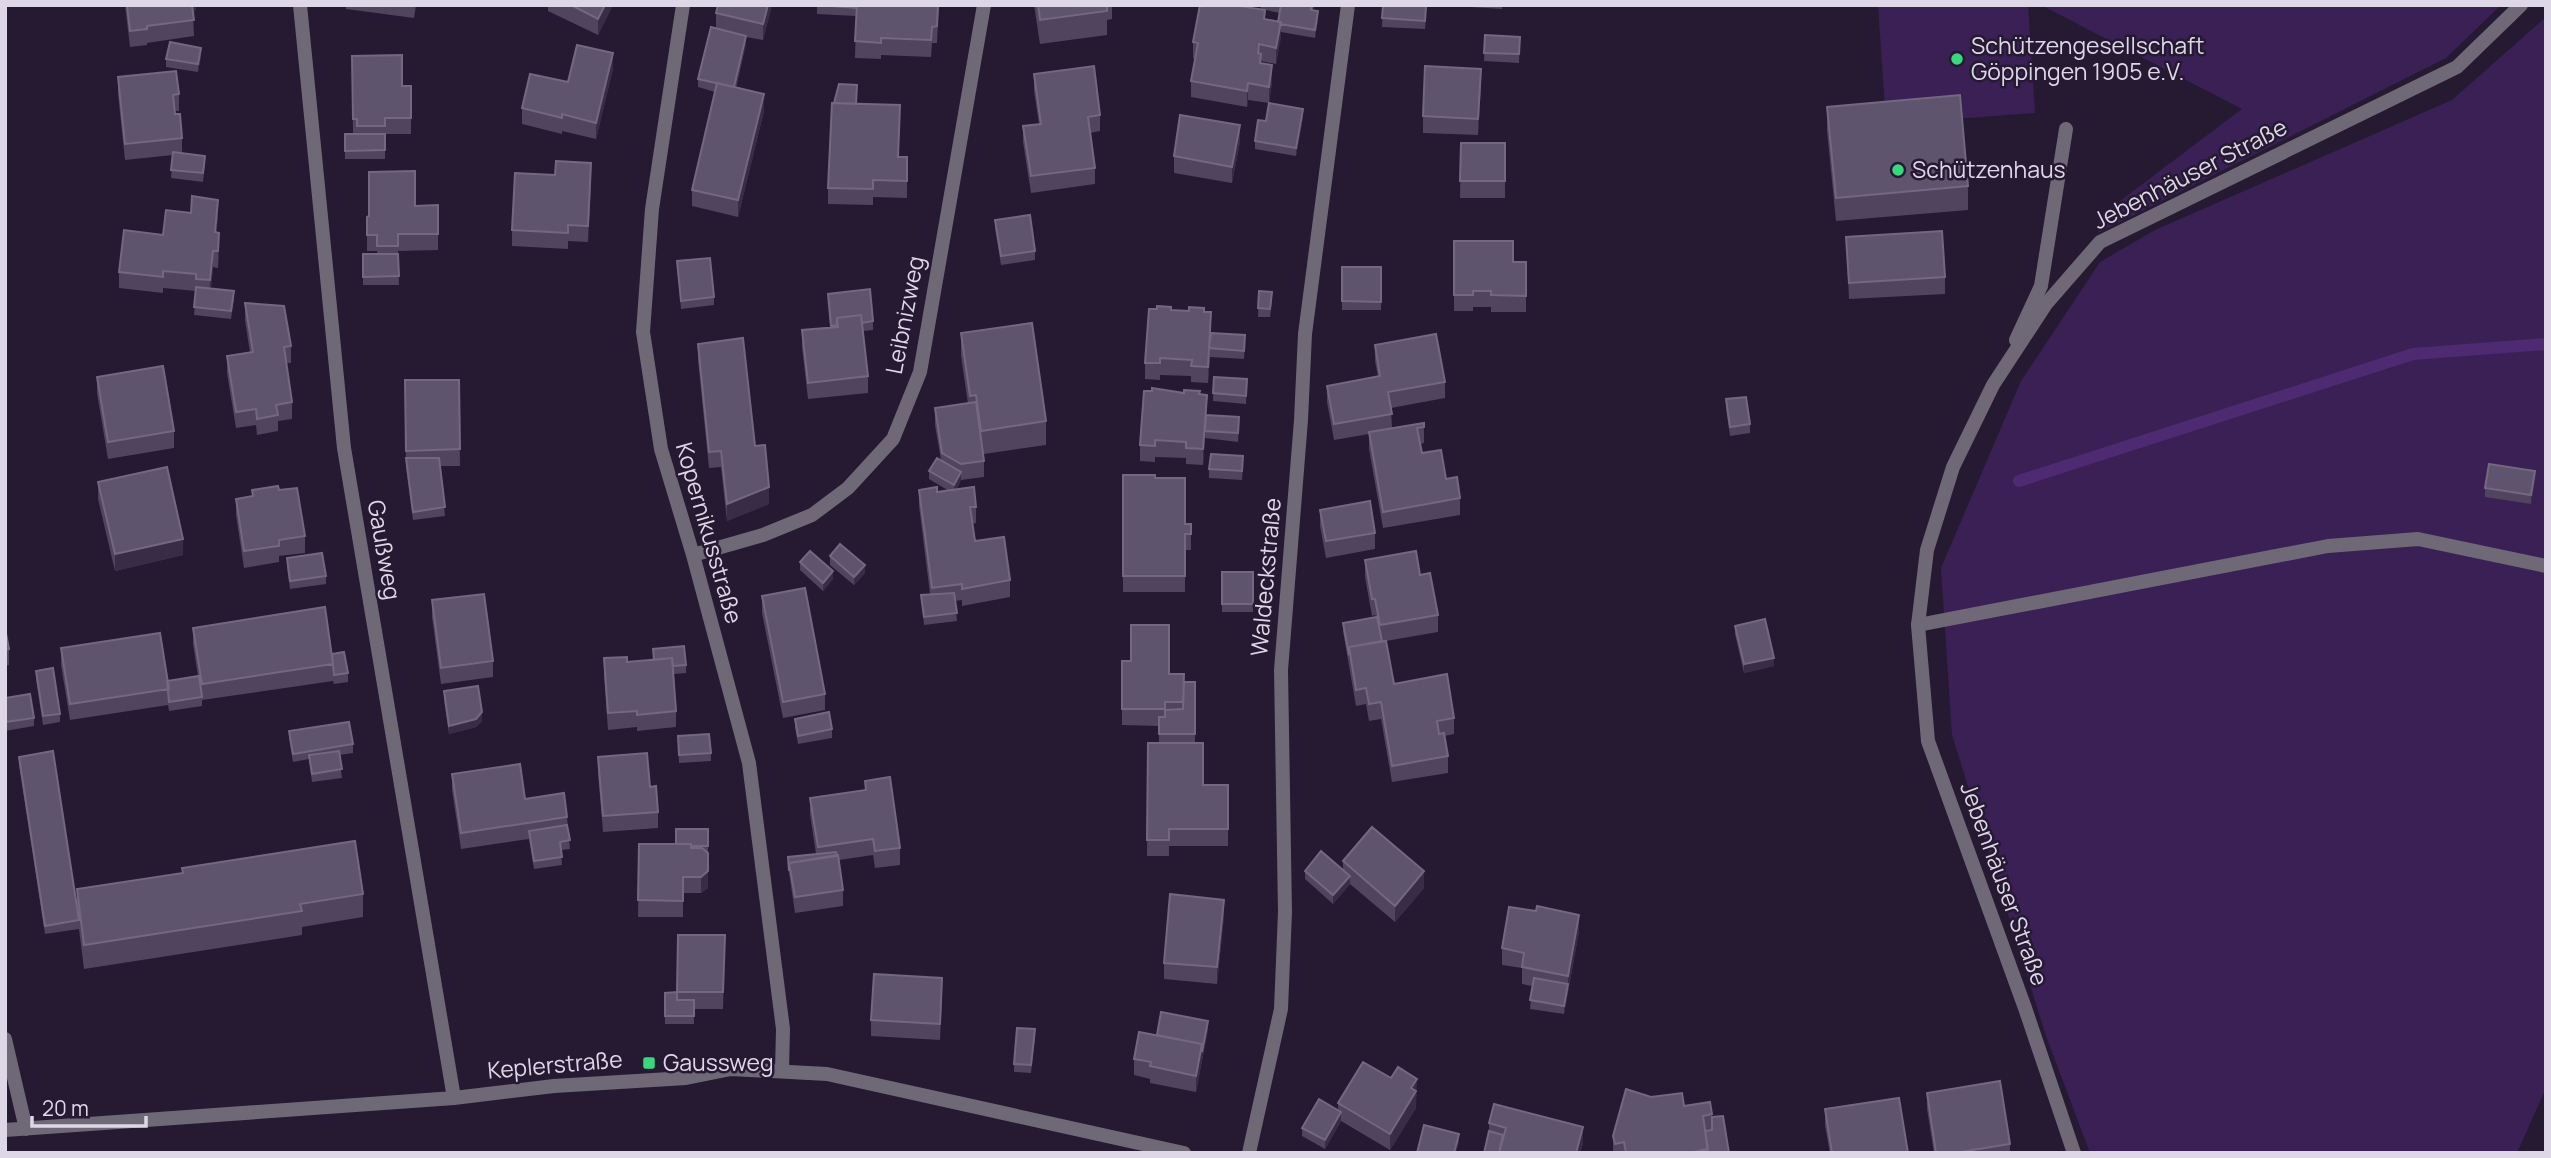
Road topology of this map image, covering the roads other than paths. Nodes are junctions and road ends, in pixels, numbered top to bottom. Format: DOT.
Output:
graph roads {
  1 [pos="300,5"];
  2 [pos="683,5"];
  3 [pos="984,5"];
  4 [pos="1348,5"];
  5 [pos="2521,5"];
  6 [pos="2066,129"];
  7 [pos="1993,385"];
  8 [pos="692,555"];
  9 [pos="2546,566"];
  10 [pos="1918,625"];
  11 [pos="5,1039"];
  12 [pos="782,1071"];
  13 [pos="454,1098"];
  14 [pos="26,1129"];
  15 [pos="5,1130"];
  16 [pos="1184,1153"];
  17 [pos="1249,1153"];
  18 [pos="2074,1153"];
  1 -- 13 [label="street, Gaußweg"];
  2 -- 8 [label="street, Kopernikusstraße"];
  3 -- 8 [label="street, Leibnizweg"];
  4 -- 17 [label="street, Waldeckstraße"];
  5 -- 7 [label="street, Jebenhäuser Straße"];
  6 -- 7 [label="street"];
  7 -- 10 [label="street, Jebenhäuser Straße"];
  8 -- 12 [label="street, Kopernikusstraße"];
  9 -- 10 [label="street"];
  10 -- 18 [label="street, Jebenhäuser Straße"];
  11 -- 14 [label="street"];
  12 -- 13 [label="street, Keplerstraße"];
  12 -- 16 [label="street, Keplerstraße"];
  13 -- 14 [label="street, Keplerstraße"];
  14 -- 15 [label="street, Keplerstraße"];
}
